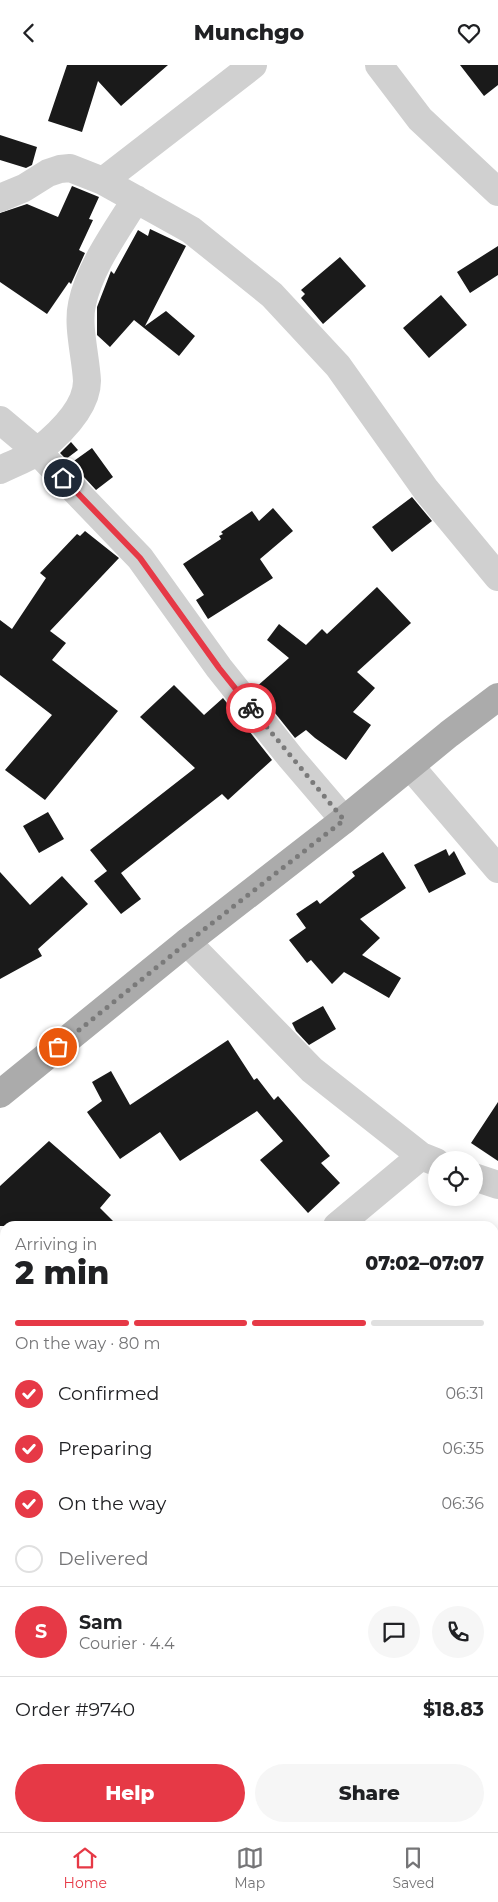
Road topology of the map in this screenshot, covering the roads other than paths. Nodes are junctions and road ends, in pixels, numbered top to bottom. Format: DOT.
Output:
graph roads {
  1 [pos="253,65"];
  2 [pos="378,65"];
  3 [pos="103,181"];
  4 [pos="498,192"];
  5 [pos="0,198"];
  6 [pos="136,199"];
  7 [pos="0,420"];
  8 [pos="37,451"];
  9 [pos="0,470"];
  10 [pos="498,577"];
  11 [pos="498,697"];
  12 [pos="410,766"];
  13 [pos="344,820"];
  14 [pos="498,869"];
  15 [pos="188,942"];
  16 [pos="0,1094"];
  17 [pos="428,1159"];
  18 [pos="483,1180"];
  19 [pos="498,1185"];
  20 [pos="344,1221"];
  1 -- 3 [label="street"];
  2 -- 4 [label="street"];
  3 -- 5 [label="street"];
  3 -- 6 [label="street"];
  6 -- 8 [label="street"];
  6 -- 10 [label="street"];
  7 -- 8 [label="street"];
  8 -- 9 [label="street"];
  8 -- 13 [label="street"];
  11 -- 12 [label="main road"];
  12 -- 13 [label="main road"];
  12 -- 14 [label="street"];
  13 -- 15 [label="main road"];
  15 -- 16 [label="main road"];
  15 -- 17 [label="street"];
  17 -- 20 [label="street"];
  18 -- 19 [label="street"];
}
